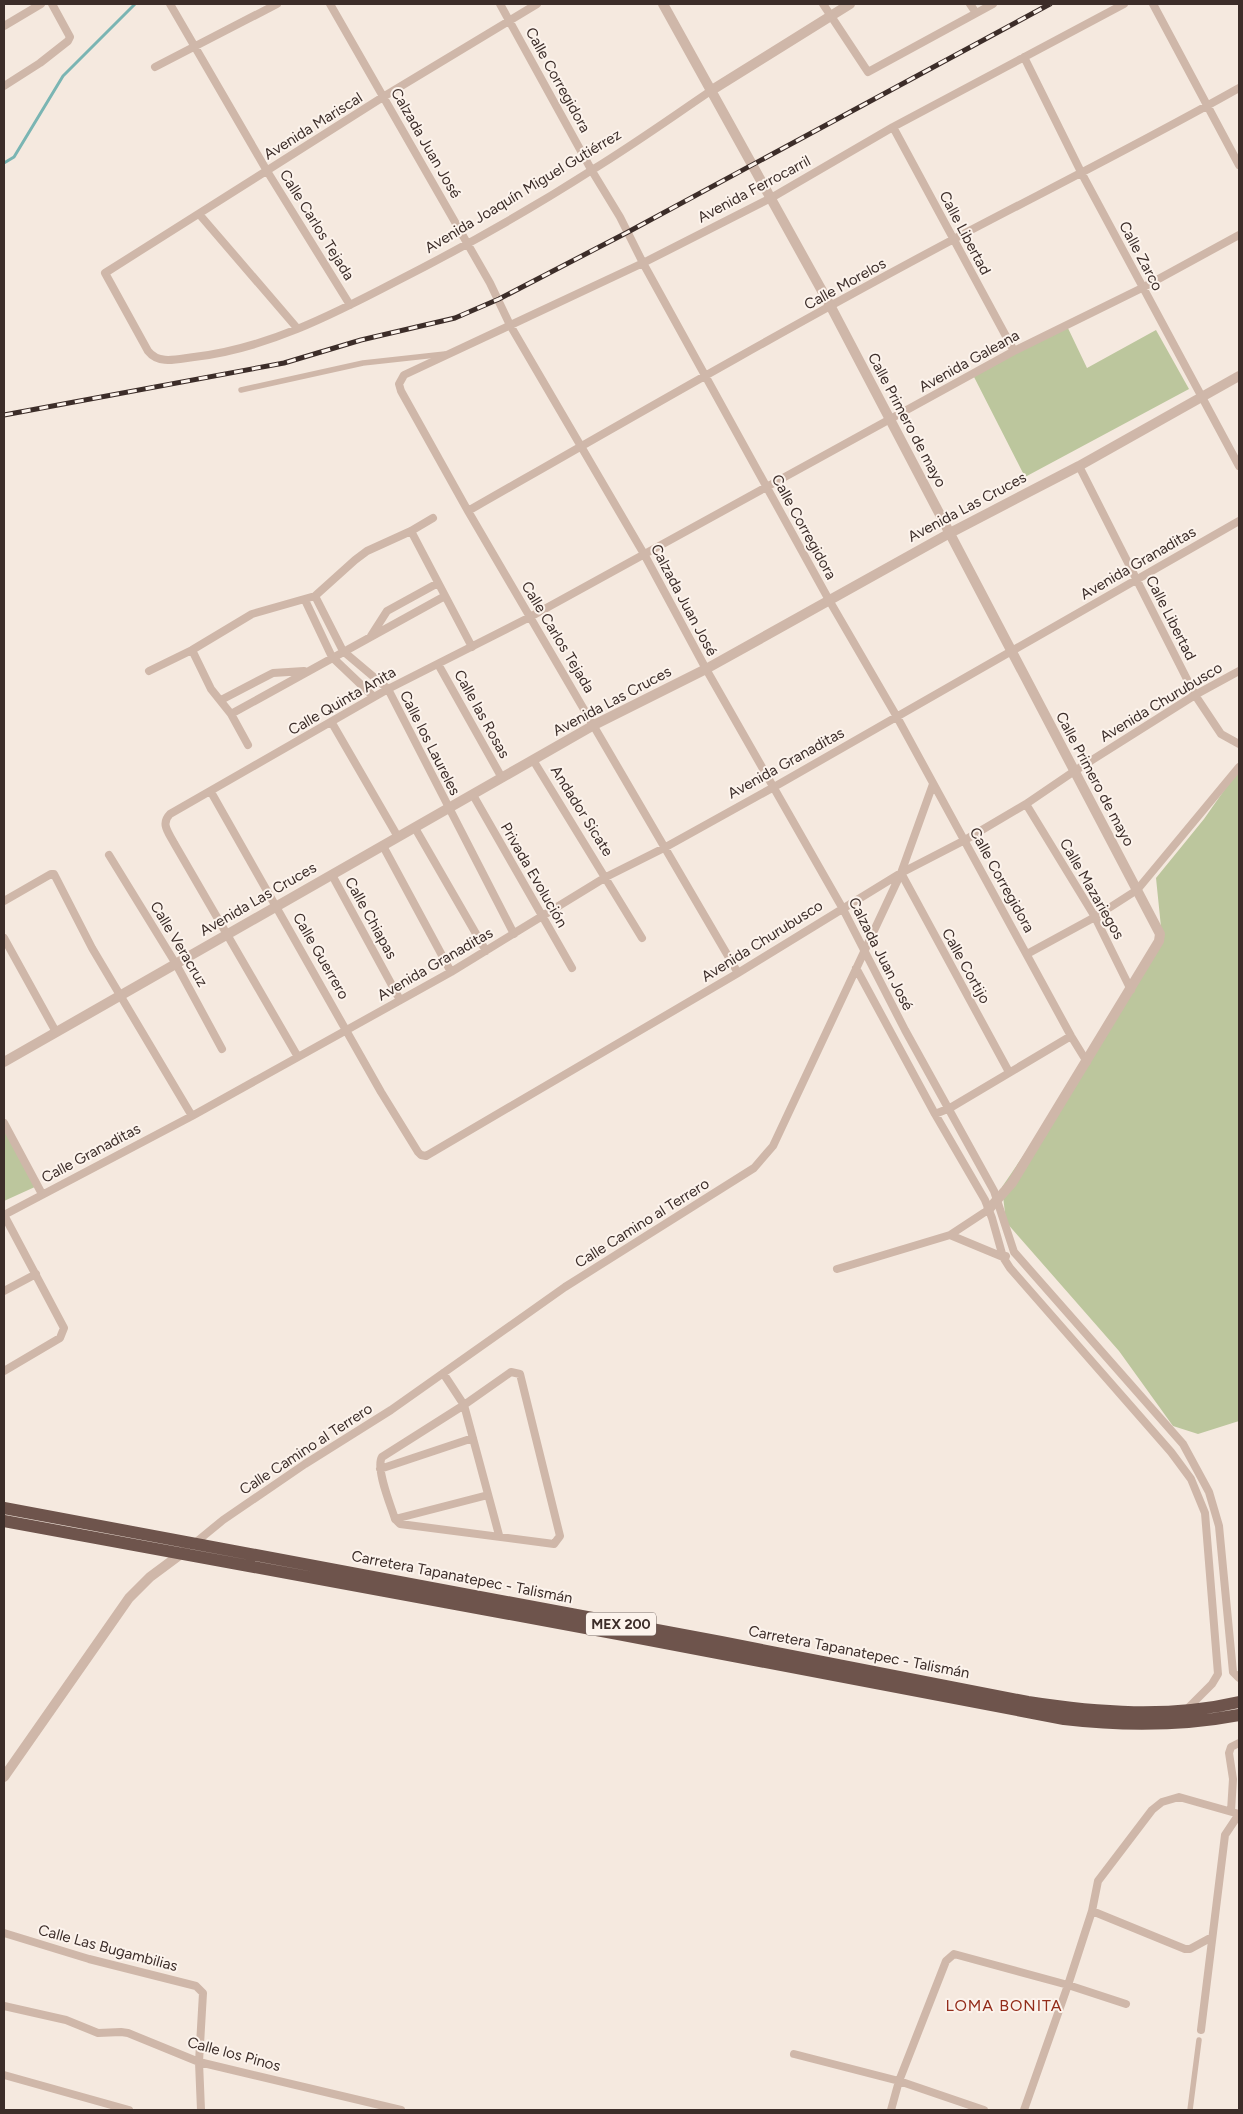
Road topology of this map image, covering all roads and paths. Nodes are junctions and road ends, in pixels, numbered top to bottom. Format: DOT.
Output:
graph roads {
  1 [pos="41,4"];
  2 [pos="52,4"];
  3 [pos="170,4"];
  4 [pos="277,4"];
  5 [pos="330,4"];
  6 [pos="500,4"];
  7 [pos="537,4"];
  8 [pos="663,4"];
  9 [pos="823,4"];
  10 [pos="850,4"];
  11 [pos="970,4"];
  12 [pos="993,4"];
  13 [pos="1124,4"];
  14 [pos="1153,4"];
  15 [pos="976,14"];
  16 [pos="831,16"];
  17 [pos="510,20"];
  18 [pos="4,26"];
  19 [pos="196,47"];
  20 [pos="1024,57"];
  21 [pos="155,67"];
  22 [pos="4,86"];
  23 [pos="1239,88"];
  24 [pos="712,90"];
  25 [pos="384,97"];
  26 [pos="1208,106"];
  27 [pos="893,127"];
  28 [pos="1239,166"];
  29 [pos="267,171"];
  30 [pos="592,171"];
  31 [pos="1082,174"];
  32 [pos="771,198"];
  33 [pos="199,214"];
  34 [pos="1239,234"];
  35 [pos="953,240"];
  36 [pos="469,244"];
  37 [pos="643,264"];
  38 [pos="1142,288"];
  39 [pos="350,305"];
  40 [pos="831,307"];
  41 [pos="510,325"];
  42 [pos="297,328"];
  43 [pos="1014,352"];
  44 [pos="455,353"];
  45 [pos="158,360"];
  46 [pos="705,376"];
  47 [pos="1239,376"];
  48 [pos="241,390"];
  49 [pos="400,392"];
  50 [pos="1202,396"];
  51 [pos="889,421"];
  52 [pos="581,446"];
  53 [pos="1079,466"];
  54 [pos="1239,466"];
  55 [pos="768,487"];
  56 [pos="468,511"];
  57 [pos="434,518"];
  58 [pos="1239,521"];
  59 [pos="412,531"];
  60 [pos="950,533"];
  61 [pos="644,554"];
  62 [pos="1137,580"];
  63 [pos="438,583"];
  64 [pos="315,596"];
  65 [pos="445,596"];
  66 [pos="305,600"];
  67 [pos="829,600"];
  68 [pos="530,617"];
  69 [pos="371,636"];
  70 [pos="472,647"];
  71 [pos="192,650"];
  72 [pos="343,651"];
  73 [pos="1010,651"];
  74 [pos="332,657"];
  75 [pos="438,664"];
  76 [pos="706,669"];
  77 [pos="309,670"];
  78 [pos="149,671"];
  79 [pos="1239,671"];
  80 [pos="388,689"];
  81 [pos="1195,696"];
  82 [pos="374,697"];
  83 [pos="221,700"];
  84 [pos="231,714"];
  85 [pos="898,717"];
  86 [pos="332,723"];
  87 [pos="594,725"];
  88 [pos="1239,744"];
  89 [pos="248,745"];
  90 [pos="534,760"];
  91 [pos="1239,767"];
  92 [pos="1073,772"];
  93 [pos="502,778"];
  94 [pos="933,784"];
  95 [pos="774,787"];
  96 [pos="211,792"];
  97 [pos="473,794"];
  98 [pos="1026,804"];
  99 [pos="448,809"];
  100 [pos="415,828"];
  101 [pos="398,837"];
  102 [pos="965,840"];
  103 [pos="383,846"];
  104 [pos="664,848"];
  105 [pos="109,855"];
  106 [pos="901,873"];
  107 [pos="332,875"];
  108 [pos="606,877"];
  109 [pos="1137,890"];
  110 [pos="4,901"];
  111 [pos="277,906"];
  112 [pos="843,909"];
  113 [pos="543,917"];
  114 [pos="1095,917"];
  115 [pos="227,934"];
  116 [pos="514,934"];
  117 [pos="4,938"];
  118 [pos="642,938"];
  119 [pos="486,951"];
  120 [pos="864,952"];
  121 [pos="1028,954"];
  122 [pos="176,964"];
  123 [pos="572,968"];
  124 [pos="856,968"];
  125 [pos="452,972"];
  126 [pos="738,973"];
  127 [pos="1131,990"];
  128 [pos="120,995"];
  129 [pos="400,1000"];
  130 [pos="347,1029"];
  131 [pos="56,1032"];
  132 [pos="1071,1036"];
  133 [pos="222,1048"];
  134 [pos="298,1057"];
  135 [pos="4,1062"];
  136 [pos="1087,1062"];
  137 [pos="1009,1072"];
  138 [pos="950,1108"];
  139 [pos="935,1114"];
  140 [pos="192,1116"];
  141 [pos="4,1123"];
  142 [pos="426,1156"];
  143 [pos="42,1194"];
  144 [pos="998,1200"];
  145 [pos="990,1214"];
  146 [pos="4,1215"];
  147 [pos="950,1235"];
  148 [pos="1014,1252"];
  149 [pos="1003,1257"];
  150 [pos="837,1269"];
  151 [pos="36,1274"];
  152 [pos="4,1291"];
  153 [pos="4,1370"];
  154 [pos="443,1373"];
  155 [pos="464,1405"];
  156 [pos="473,1438"];
  157 [pos="380,1469"];
  158 [pos="488,1495"];
  159 [pos="4,1508"];
  160 [pos="395,1520"];
  161 [pos="4,1521"];
  162 [pos="499,1535"];
  163 [pos="195,1542"];
  164 [pos="183,1553"];
  165 [pos="1233,1672"];
  166 [pos="1218,1674"];
  167 [pos="1239,1678"];
  168 [pos="1239,1702"];
  169 [pos="1186,1711"];
  170 [pos="1239,1715"];
  171 [pos="1239,1743"];
  172 [pos="4,1777"];
  173 [pos="1231,1811"];
  174 [pos="1239,1814"];
  175 [pos="1092,1911"];
  176 [pos="4,1932"];
  177 [pos="1212,1937"];
  178 [pos="1068,1985"];
  179 [pos="1126,2004"];
  180 [pos="4,2006"];
  181 [pos="1201,2030"];
  182 [pos="1199,2040"];
  183 [pos="794,2054"];
  184 [pos="200,2062"];
  185 [pos="4,2075"];
  186 [pos="899,2081"];
  187 [pos="129,2110"];
  188 [pos="201,2110"];
  189 [pos="401,2110"];
  190 [pos="891,2110"];
  191 [pos="984,2110"];
  192 [pos="1024,2110"];
  193 [pos="1190,2110"];
  1 -- 18 [label="street"];
  2 -- 22 [label="street"];
  3 -- 19 [label="street, Calle Carlos Tejada"];
  4 -- 19 [label="street"];
  5 -- 25 [label="street, Calzada Juan José"];
  6 -- 17 [label="street, Calle Corregidora"];
  7 -- 17 [label="street, Avenida Mariscal"];
  8 -- 24 [label="street, Calle Primero de mayo"];
  9 -- 16 [label="street"];
  10 -- 16 [label="street, Avenida Joaquín Miguel Gutiérrez"];
  11 -- 15 [label="street"];
  12 -- 15 [label="street"];
  13 -- 20 [label="street, Avenida Ferrocarril"];
  14 -- 26 [label="street"];
  15 -- 16 [label="street"];
  16 -- 24 [label="street, Avenida Joaquín Miguel Gutiérrez"];
  17 -- 25 [label="street, Avenida Mariscal"];
  17 -- 30 [label="street, Calle Corregidora"];
  19 -- 21 [label="street"];
  19 -- 29 [label="street, Calle Carlos Tejada"];
  20 -- 27 [label="street, Avenida Ferrocarril"];
  20 -- 31 [label="street, Calle Zarco"];
  23 -- 26 [label="street, Calle Morelos"];
  24 -- 30 [label="street, Avenida Joaquín Miguel Gutiérrez"];
  24 -- 32 [label="street, Calle Primero de mayo"];
  25 -- 29 [label="street, Avenida Mariscal"];
  25 -- 36 [label="street, Calzada Juan José"];
  26 -- 28 [label="street"];
  26 -- 31 [label="street, Calle Morelos"];
  27 -- 32 [label="street, Avenida Ferrocarril"];
  27 -- 35 [label="street, Calle Libertad"];
  29 -- 33 [label="street, Avenida Mariscal"];
  29 -- 39 [label="street, Calle Carlos Tejada"];
  30 -- 36 [label="street, Avenida Joaquín Miguel Gutiérrez"];
  30 -- 37 [label="street, Calle Corregidora"];
  31 -- 35 [label="street, Calle Morelos"];
  31 -- 38 [label="street, Calle Zarco"];
  32 -- 37 [label="street, Avenida Ferrocarril"];
  32 -- 40 [label="street, Calle Primero de mayo"];
  33 -- 42 [label="street"];
  33 -- 45 [label="street, Avenida Mariscal"];
  34 -- 38 [label="street, Avenida Galeana"];
  35 -- 40 [label="street, Calle Morelos"];
  35 -- 43 [label="street, Calle Libertad"];
  36 -- 39 [label="street, Avenida Joaquín Miguel Gutiérrez"];
  36 -- 41 [label="street, Calzada Juan José"];
  37 -- 41 [label="street, Avenida Ferrocarril"];
  37 -- 46 [label="street, Calle Corregidora"];
  38 -- 43 [label="street, Avenida Galeana"];
  38 -- 50 [label="street, Calle Zarco"];
  39 -- 42 [label="street, Avenida Joaquín Miguel Gutiérrez"];
  40 -- 46 [label="street, Calle Morelos"];
  40 -- 51 [label="street, Calle Primero de mayo"];
  41 -- 44 [label="street, Avenida Ferrocarril"];
  41 -- 52 [label="street, Calzada Juan José"];
  42 -- 45 [label="street, Avenida Joaquín Miguel Gutiérrez"];
  43 -- 51 [label="street, Avenida Galeana"];
  44 -- 48 [label="street"];
  44 -- 49 [label="street, Avenida Ferrocarril"];
  46 -- 52 [label="street, Calle Morelos"];
  46 -- 55 [label="street, Calle Corregidora"];
  47 -- 50 [label="street, Avenida Las Cruces"];
  49 -- 56 [label="street, Calle Carlos Tejada"];
  50 -- 53 [label="street, Avenida Las Cruces"];
  50 -- 54 [label="street, Calle Zarco"];
  51 -- 55 [label="street, Avenida Galeana"];
  51 -- 60 [label="street, Calle Primero de mayo"];
  52 -- 56 [label="street, Calle Morelos"];
  52 -- 61 [label="street, Calzada Juan José"];
  53 -- 60 [label="street, Avenida Las Cruces"];
  53 -- 62 [label="street, Calle Libertad"];
  55 -- 61 [label="street, Avenida Galeana"];
  55 -- 67 [label="street, Calle Corregidora"];
  56 -- 68 [label="street, Calle Carlos Tejada"];
  57 -- 59 [label="street"];
  58 -- 62 [label="street, Avenida Granaditas"];
  59 -- 63 [label="street"];
  59 -- 64 [label="street"];
  60 -- 67 [label="street, Avenida Las Cruces"];
  60 -- 73 [label="street, Calle Primero de mayo"];
  61 -- 68 [label="street, Avenida Galeana"];
  61 -- 76 [label="street, Calzada Juan José"];
  62 -- 73 [label="street, Avenida Granaditas"];
  62 -- 81 [label="street, Calle Libertad"];
  63 -- 65 [label="street"];
  63 -- 69 [label="street"];
  64 -- 66 [label="street"];
  64 -- 72 [label="street"];
  65 -- 69 [label="street"];
  65 -- 70 [label="street"];
  66 -- 71 [label="street"];
  66 -- 74 [label="street"];
  67 -- 76 [label="street, Avenida Las Cruces"];
  67 -- 85 [label="street, Calle Corregidora"];
  68 -- 70 [label="street, Calle Quinta Anita"];
  68 -- 87 [label="street, Calle Carlos Tejada"];
  69 -- 72 [label="street"];
  70 -- 75 [label="street, Calle Quinta Anita"];
  71 -- 78 [label="street"];
  71 -- 83 [label="street"];
  72 -- 74 [label="street"];
  72 -- 80 [label="street"];
  73 -- 85 [label="street, Avenida Granaditas"];
  73 -- 92 [label="street, Calle Primero de mayo"];
  74 -- 77 [label="street"];
  74 -- 82 [label="street"];
  75 -- 80 [label="street, Calle Quinta Anita"];
  75 -- 93 [label="street, Calle las Rosas"];
  76 -- 87 [label="street, Avenida Las Cruces"];
  76 -- 95 [label="street, Calzada Juan José"];
  77 -- 83 [label="street"];
  77 -- 84 [label="street"];
  79 -- 81 [label="street, Avenida Churubusco"];
  80 -- 82 [label="street, Calle Quinta Anita"];
  80 -- 99 [label="street, Calle los Laureles"];
  81 -- 88 [label="street, Calle Libertad"];
  81 -- 92 [label="street, Avenida Churubusco"];
  82 -- 86 [label="street, Calle Quinta Anita"];
  83 -- 84 [label="street"];
  84 -- 89 [label="street"];
  85 -- 94 [label="street, Calle Corregidora"];
  85 -- 95 [label="street, Avenida Granaditas"];
  86 -- 96 [label="street, Calle Quinta Anita"];
  86 -- 101 [label="street"];
  87 -- 90 [label="street, Avenida Las Cruces"];
  87 -- 104 [label="street, Calle Carlos Tejada"];
  90 -- 93 [label="street, Avenida Las Cruces"];
  90 -- 108 [label="street, Andador Sicate"];
  91 -- 109 [label="street"];
  92 -- 98 [label="street, Avenida Churubusco"];
  92 -- 109 [label="street, Calle Primero de mayo"];
  93 -- 97 [label="street, Avenida Las Cruces"];
  94 -- 102 [label="street, Calle Corregidora"];
  94 -- 106 [label="street, Calle Camino al Terrero"];
  95 -- 104 [label="street, Avenida Granaditas"];
  95 -- 112 [label="street, Calzada Juan José"];
  96 -- 111 [label="street, Calle Guerrero"];
  96 -- 115 [label="street, Calle Quinta Anita"];
  97 -- 99 [label="street, Avenida Las Cruces"];
  97 -- 113 [label="street, Privada Evolución"];
  98 -- 102 [label="street, Avenida Churubusco"];
  98 -- 114 [label="street, Calle Mazariegos"];
  99 -- 100 [label="street, Avenida Las Cruces"];
  99 -- 116 [label="street, Calle los Laureles"];
  100 -- 101 [label="street, Avenida Las Cruces"];
  100 -- 119 [label="street"];
  101 -- 103 [label="street, Avenida Las Cruces"];
  102 -- 106 [label="street, Avenida Churubusco"];
  102 -- 121 [label="street, Calle Corregidora"];
  103 -- 107 [label="street, Avenida Las Cruces"];
  103 -- 125 [label="street"];
  104 -- 108 [label="street, Avenida Granaditas"];
  104 -- 126 [label="street, Calle Carlos Tejada"];
  105 -- 122 [label="street, Calle Veracruz"];
  106 -- 112 [label="street, Avenida Churubusco"];
  106 -- 120 [label="street, Calle Camino al Terrero"];
  106 -- 137 [label="street, Calle Cortijo"];
  107 -- 111 [label="street, Avenida Las Cruces"];
  107 -- 129 [label="street, Calle Chiapas"];
  108 -- 113 [label="street, Avenida Granaditas"];
  108 -- 118 [label="street, Andador Sicate"];
  109 -- 114 [label="street"];
  109 -- 127 [label="street, Calle Primero de mayo"];
  110 -- 128 [label="street"];
  111 -- 115 [label="street, Avenida Las Cruces"];
  111 -- 130 [label="street, Calle Guerrero"];
  112 -- 120 [label="street, Calzada Juan José"];
  112 -- 126 [label="street, Avenida Churubusco"];
  113 -- 116 [label="street, Avenida Granaditas"];
  113 -- 123 [label="street, Privada Evolución"];
  114 -- 121 [label="street"];
  114 -- 127 [label="street, Calle Mazariegos"];
  115 -- 122 [label="street, Avenida Las Cruces"];
  115 -- 134 [label="street"];
  116 -- 119 [label="street, Avenida Granaditas"];
  117 -- 131 [label="street"];
  119 -- 125 [label="street, Avenida Granaditas"];
  120 -- 124 [label="street, Calle Camino al Terrero"];
  120 -- 138 [label="street, Calzada Juan José"];
  121 -- 132 [label="street, Calle Corregidora"];
  122 -- 128 [label="street, Avenida Las Cruces"];
  122 -- 133 [label="street, Calle Veracruz"];
  124 -- 139 [label="street, Calzada Juan José"];
  124 -- 154 [label="street, Calle Camino al Terrero"];
  125 -- 129 [label="street, Avenida Granaditas"];
  126 -- 142 [label="street, Avenida Churubusco"];
  127 -- 136 [label="street"];
  128 -- 131 [label="street, Avenida Las Cruces"];
  128 -- 140 [label="street"];
  129 -- 130 [label="street, Avenida Granaditas"];
  130 -- 134 [label="street, Avenida Granaditas"];
  130 -- 142 [label="street, Calle Guerrero"];
  131 -- 135 [label="street, Avenida Las Cruces"];
  132 -- 136 [label="street, Calle Corregidora"];
  132 -- 137 [label="street"];
  134 -- 140 [label="street, Calle Granaditas"];
  136 -- 144 [label="street"];
  137 -- 138 [label="street"];
  138 -- 139 [label="street"];
  138 -- 144 [label="street, Calzada Juan José"];
  139 -- 145 [label="street, Calzada Juan José"];
  140 -- 143 [label="street, Calle Granaditas"];
  141 -- 143 [label="street"];
  143 -- 146 [label="street, Calle Granaditas"];
  144 -- 145 [label="street"];
  144 -- 148 [label="street, Calzada Juan José"];
  145 -- 147 [label="street"];
  145 -- 149 [label="street, Calzada Juan José"];
  146 -- 151 [label="street"];
  147 -- 149 [label="street"];
  147 -- 150 [label="street"];
  148 -- 149 [label="street"];
  148 -- 165 [label="street"];
  149 -- 166 [label="street"];
  151 -- 152 [label="street"];
  151 -- 153 [label="street"];
  154 -- 155 [label="street"];
  154 -- 163 [label="street, Calle Camino al Terrero"];
  155 -- 156 [label="street"];
  155 -- 157 [label="street"];
  155 -- 162 [label="street"];
  156 -- 157 [label="street"];
  156 -- 158 [label="street"];
  157 -- 160 [label="street"];
  158 -- 160 [label="street"];
  158 -- 162 [label="street"];
  159 -- 163 [label="highway, Carretera Tapanatepec - Talismán / MEX 200"];
  160 -- 162 [label="street"];
  161 -- 164 [label="highway, Carretera Tapanatepec - Talismán / MEX 200"];
  163 -- 164 [label="street"];
  163 -- 169 [label="highway, Carretera Tapanatepec - Talismán / MEX 200"];
  164 -- 170 [label="highway, Carretera Tapanatepec - Talismán / MEX 200"];
  164 -- 172 [label="street"];
  165 -- 166 [label="street"];
  165 -- 167 [label="street"];
  166 -- 169 [label="street"];
  168 -- 169 [label="highway, Carretera Tapanatepec - Talismán / MEX 200"];
  171 -- 173 [label="street"];
  173 -- 174 [label="street"];
  173 -- 175 [label="street"];
  174 -- 177 [label="street"];
  175 -- 177 [label="street"];
  175 -- 178 [label="street"];
  176 -- 184 [label="street, Calle Las Bugambilias"];
  177 -- 181 [label="street"];
  178 -- 179 [label="street"];
  178 -- 186 [label="street"];
  178 -- 192 [label="street"];
  180 -- 184 [label="street, Calle los Pinos"];
  182 -- 193 [label="street"];
  183 -- 186 [label="street"];
  184 -- 188 [label="street"];
  184 -- 189 [label="street, Calle los Pinos"];
  185 -- 187 [label="street"];
  186 -- 190 [label="street"];
  186 -- 191 [label="street"];
}
